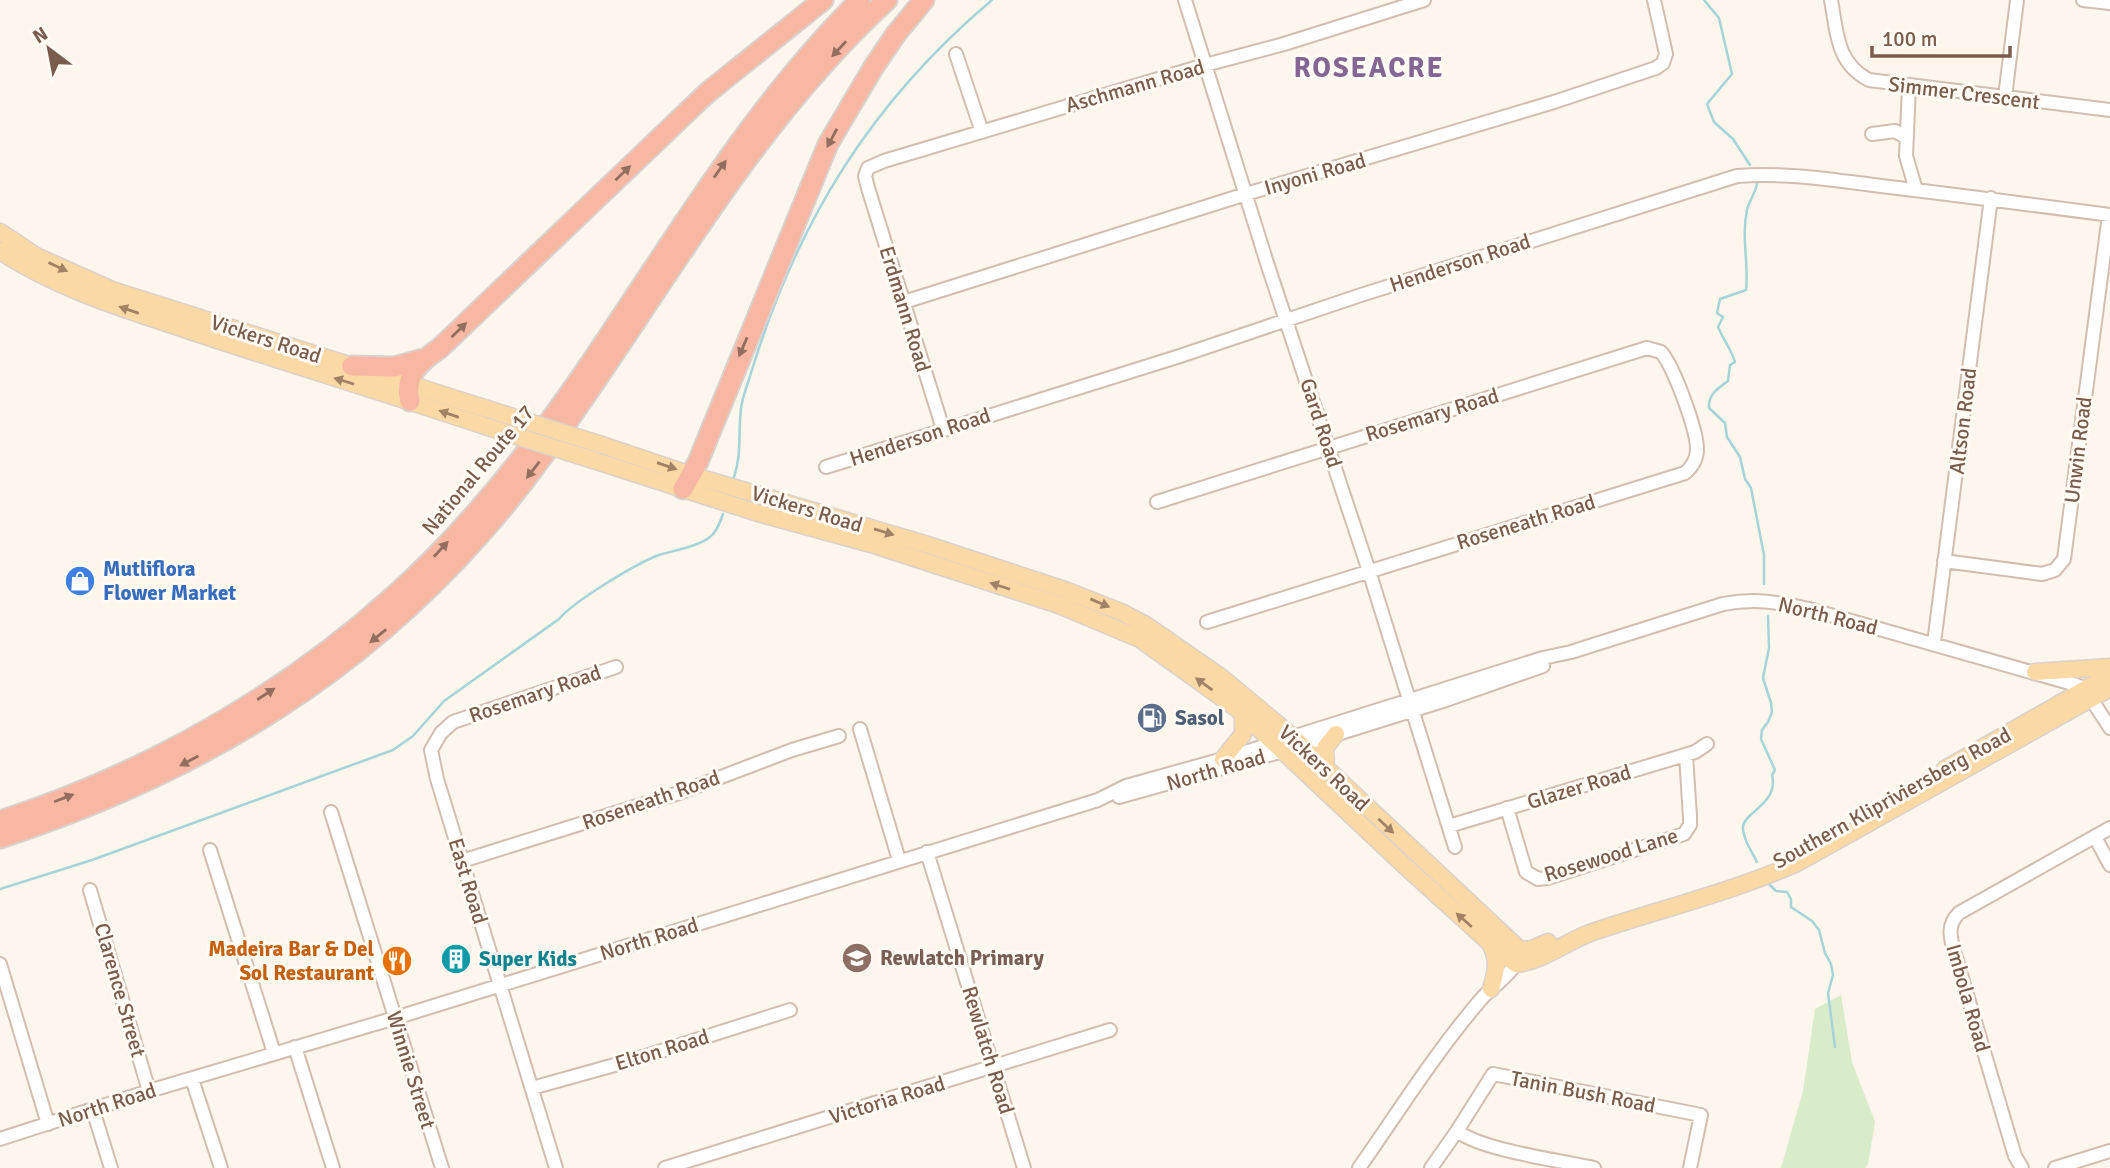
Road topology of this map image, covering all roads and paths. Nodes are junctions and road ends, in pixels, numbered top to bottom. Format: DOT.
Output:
graph roads {
  1 [pos="823,0"];
  2 [pos="860,0"];
  3 [pos="887,0"];
  4 [pos="924,0"];
  5 [pos="1185,0"];
  6 [pos="1424,0"];
  7 [pos="1654,0"];
  8 [pos="1831,0"];
  9 [pos="2017,0"];
  10 [pos="2083,0"];
  11 [pos="2110,3"];
  12 [pos="956,54"];
  13 [pos="1205,65"];
  14 [pos="1909,86"];
  15 [pos="2005,97"];
  16 [pos="2110,110"];
  17 [pos="982,132"];
  18 [pos="1872,134"];
  19 [pos="1907,138"];
  20 [pos="867,188"];
  21 [pos="1916,190"];
  22 [pos="1245,194"];
  23 [pos="1991,198"];
  24 [pos="2110,215"];
  25 [pos="0,232"];
  26 [pos="0,251"];
  27 [pos="904,303"];
  28 [pos="1287,320"];
  29 [pos="1628,353"];
  30 [pos="426,358"];
  31 [pos="352,366"];
  32 [pos="409,392"];
  33 [pos="943,429"];
  34 [pos="1329,448"];
  35 [pos="826,467"];
  36 [pos="687,482"];
  37 [pos="1157,502"];
  38 [pos="1944,561"];
  39 [pos="1369,571"];
  40 [pos="1207,622"];
  41 [pos="1934,643"];
  42 [pos="616,667"];
  43 [pos="2110,667"];
  44 [pos="2035,672"];
  45 [pos="2110,675"];
  46 [pos="2110,688"];
  47 [pos="2088,693"];
  48 [pos="1411,705"];
  49 [pos="1239,710"];
  50 [pos="453,722"];
  51 [pos="2110,728"];
  52 [pos="860,729"];
  53 [pos="1336,734"];
  54 [pos="839,736"];
  55 [pos="1297,741"];
  56 [pos="1707,744"];
  57 [pos="1279,747"];
  58 [pos="1686,755"];
  59 [pos="1223,759"];
  60 [pos="1326,769"];
  61 [pos="1098,800"];
  62 [pos="1507,808"];
  63 [pos="331,812"];
  64 [pos="0,821"];
  65 [pos="1449,826"];
  66 [pos="2110,828"];
  67 [pos="2095,837"];
  68 [pos="0,838"];
  69 [pos="1455,847"];
  70 [pos="210,850"];
  71 [pos="927,852"];
  72 [pos="899,860"];
  73 [pos="462,861"];
  74 [pos="2110,864"];
  75 [pos="90,890"];
  76 [pos="1490,943"];
  77 [pos="1518,957"];
  78 [pos="0,964"];
  79 [pos="501,985"];
  80 [pos="1491,989"];
  81 [pos="790,1010"];
  82 [pos="395,1018"];
  83 [pos="1110,1030"];
  84 [pos="295,1048"];
  85 [pos="275,1054"];
  86 [pos="993,1068"];
  87 [pos="192,1079"];
  88 [pos="532,1088"];
  89 [pos="149,1091"];
  90 [pos="93,1110"];
  91 [pos="48,1124"];
  92 [pos="1457,1131"];
  93 [pos="0,1139"];
  94 [pos="2110,1151"];
  95 [pos="2083,1164"];
  96 [pos="111,1168"];
  97 [pos="221,1168"];
  98 [pos="333,1168"];
  99 [pos="442,1168"];
  100 [pos="556,1168"];
  101 [pos="664,1168"];
  102 [pos="1024,1168"];
  103 [pos="1359,1168"];
  104 [pos="1431,1168"];
  105 [pos="1594,1168"];
  106 [pos="1690,1168"];
  107 [pos="2022,1168"];
  108 [pos="2054,1168"];
  30 -- 1 [label="highway, one-way"];
  64 -- 2 [label="highway, National Route 17, one-way"];
  3 -- 68 [label="highway, one-way"];
  4 -- 36 [label="highway, one-way"];
  5 -- 13 [label="street, Gard Road"];
  6 -- 13 [label="street, Aschmann Road"];
  7 -- 22 [label="street, Inyoni Road"];
  8 -- 14 [label="street, Simmer Crescent"];
  9 -- 15 [label="street"];
  10 -- 11 [label="street"];
  12 -- 17 [label="street"];
  13 -- 17 [label="street, Aschmann Road"];
  13 -- 22 [label="street, Gard Road"];
  14 -- 15 [label="street, Simmer Crescent"];
  14 -- 19 [label="street"];
  15 -- 16 [label="street, Simmer Crescent"];
  17 -- 20 [label="street, Aschmann Road"];
  18 -- 19 [label="street"];
  19 -- 21 [label="street"];
  20 -- 27 [label="street, Erdmann Road"];
  21 -- 23 [label="street, Henderson Road"];
  21 -- 28 [label="street, Henderson Road"];
  22 -- 27 [label="street, Inyoni Road"];
  22 -- 28 [label="street, Gard Road"];
  23 -- 24 [label="street, Henderson Road"];
  23 -- 38 [label="street, Altson Road"];
  24 -- 38 [label="street, Unwin Road"];
  25 -- 31 [label="main road, Vickers Road, one-way"];
  32 -- 26 [label="main road, Vickers Road, one-way"];
  27 -- 33 [label="street, Erdmann Road"];
  28 -- 33 [label="street, Henderson Road"];
  28 -- 34 [label="street, Gard Road"];
  29 -- 34 [label="street, Rosemary Road"];
  29 -- 39 [label="street, Roseneath Road"];
  30 -- 31 [label="highway"];
  30 -- 32 [label="highway"];
  31 -- 32 [label="main road, Vickers Road"];
  36 -- 32 [label="main road, Vickers Road, one-way, bridge"];
  32 -- 36 [label="main road, Vickers Road, one-way, bridge"];
  33 -- 35 [label="street, Henderson Road"];
  34 -- 37 [label="street, Rosemary Road"];
  34 -- 39 [label="street, Gard Road"];
  49 -- 36 [label="main road, Vickers Road, one-way"];
  36 -- 55 [label="main road, Vickers Road, one-way"];
  38 -- 41 [label="street, Altson Road"];
  39 -- 40 [label="street, Roseneath Road"];
  39 -- 48 [label="street, Gard Road"];
  41 -- 44 [label="street, North Road"];
  41 -- 48 [label="street, North Road"];
  42 -- 50 [label="street, Rosemary Road"];
  43 -- 44 [label="main road"];
  44 -- 47 [label="street, North Road"];
  45 -- 47 [label="main road, Southern Klipriviersberg Road"];
  46 -- 47 [label="main road, Southern Klipriviersberg Road"];
  47 -- 51 [label="street"];
  47 -- 77 [label="main road, Southern Klipriviersberg Road"];
  48 -- 53 [label="street, North Road"];
  48 -- 55 [label="street, North Road"];
  48 -- 65 [label="street, Gard Road"];
  49 -- 57 [label="main road, Vickers Road"];
  49 -- 59 [label="main road"];
  50 -- 73 [label="street, East Road"];
  52 -- 72 [label="street"];
  53 -- 55 [label="street, North Road"];
  53 -- 60 [label="main road"];
  54 -- 73 [label="street, Roseneath Road"];
  55 -- 57 [label="street, North Road"];
  55 -- 60 [label="main road, Vickers Road"];
  56 -- 58 [label="street, Glazer Road"];
  57 -- 59 [label="street, North Road"];
  57 -- 61 [label="street, North Road"];
  76 -- 57 [label="main road, Vickers Road, one-way"];
  58 -- 62 [label="street, Glazer Road"];
  58 -- 62 [label="street, Rosewood Lane"];
  59 -- 61 [label="street, North Road"];
  60 -- 77 [label="main road, Vickers Road, one-way"];
  61 -- 71 [label="street, North Road"];
  62 -- 65 [label="street, Glazer Road"];
  63 -- 82 [label="street, Winnie Street"];
  65 -- 69 [label="street, Gard Road"];
  66 -- 67 [label="street, Imbola Road"];
  67 -- 74 [label="street"];
  67 -- 107 [label="street, Imbola Road"];
  70 -- 85 [label="street"];
  71 -- 72 [label="street, North Road"];
  71 -- 86 [label="street, Rewlatch Road"];
  72 -- 79 [label="street, North Road"];
  73 -- 79 [label="street, East Road"];
  75 -- 89 [label="street, Clarence Street"];
  76 -- 77 [label="main road, Vickers Road"];
  76 -- 80 [label="main road"];
  77 -- 80 [label="street, Southern Klipriviersberg Road"];
  78 -- 91 [label="street"];
  79 -- 82 [label="street, North Road"];
  79 -- 88 [label="street, East Road"];
  80 -- 103 [label="street, Southern Klipriviersberg Road"];
  81 -- 88 [label="street, Elton Road"];
  82 -- 84 [label="street, North Road"];
  82 -- 99 [label="street, Winnie Street"];
  83 -- 86 [label="street, Victoria Road"];
  84 -- 85 [label="street, North Road"];
  84 -- 98 [label="street"];
  85 -- 87 [label="street, North Road"];
  86 -- 101 [label="street, Victoria Road"];
  86 -- 102 [label="street, Rewlatch Road"];
  87 -- 89 [label="street, North Road"];
  87 -- 97 [label="street"];
  88 -- 100 [label="street, East Road"];
  89 -- 90 [label="street, North Road"];
  90 -- 91 [label="street, North Road"];
  90 -- 96 [label="street"];
  91 -- 93 [label="street, North Road"];
  92 -- 104 [label="street, Tanin Bush Road"];
  92 -- 105 [label="street"];
  92 -- 106 [label="street, Tanin Bush Road"];
  94 -- 95 [label="street"];
  95 -- 108 [label="street"];
}
